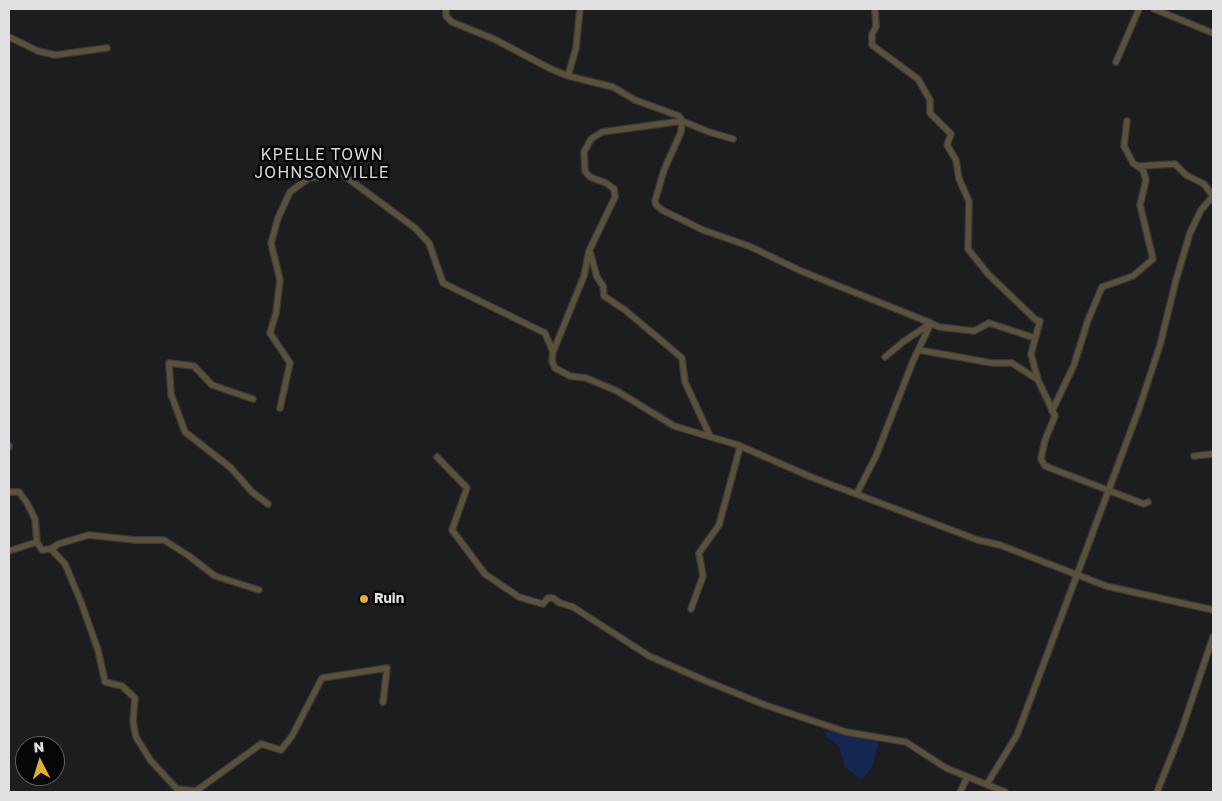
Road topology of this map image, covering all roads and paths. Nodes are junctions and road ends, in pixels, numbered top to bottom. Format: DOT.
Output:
graph roads {
  1 [pos="446,9"];
  2 [pos="580,9"];
  3 [pos="875,9"];
  4 [pos="1139,9"];
  5 [pos="1154,9"];
  6 [pos="1213,33"];
  7 [pos="9,37"];
  8 [pos="107,48"];
  9 [pos="1116,62"];
  10 [pos="568,76"];
  11 [pos="682,121"];
  12 [pos="1127,121"];
  13 [pos="733,139"];
  14 [pos="1138,166"];
  15 [pos="1213,195"];
  16 [pos="589,251"];
  17 [pos="932,324"];
  18 [pos="1035,338"];
  19 [pos="919,350"];
  20 [pos="553,352"];
  21 [pos="885,357"];
  22 [pos="1038,380"];
  23 [pos="253,399"];
  24 [pos="280,408"];
  25 [pos="1052,410"];
  26 [pos="710,436"];
  27 [pos="740,447"];
  28 [pos="1213,454"];
  29 [pos="1194,456"];
  30 [pos="437,457"];
  31 [pos="1108,489"];
  32 [pos="9,492"];
  33 [pos="857,493"];
  34 [pos="1148,502"];
  35 [pos="268,504"];
  36 [pos="37,542"];
  37 [pos="51,550"];
  38 [pos="9,551"];
  39 [pos="1077,573"];
  40 [pos="259,590"];
  41 [pos="691,609"];
  42 [pos="1213,610"];
  43 [pos="1213,637"];
  44 [pos="383,702"];
  45 [pos="966,778"];
  46 [pos="987,784"];
  47 [pos="960,792"];
  48 [pos="1005,792"];
  49 [pos="1157,792"];
  1 -- 10 [label="street"];
  2 -- 10 [label="street"];
  3 -- 18 [label="street"];
  4 -- 9 [label="street"];
  5 -- 6 [label="street"];
  7 -- 8 [label="street"];
  10 -- 11 [label="street"];
  11 -- 13 [label="street"];
  11 -- 16 [label="street"];
  11 -- 17 [label="street"];
  12 -- 14 [label="street"];
  14 -- 15 [label="street"];
  14 -- 25 [label="street"];
  15 -- 31 [label="street"];
  16 -- 20 [label="street"];
  16 -- 26 [label="street"];
  17 -- 18 [label="street"];
  17 -- 19 [label="street"];
  17 -- 21 [label="street"];
  18 -- 22 [label="street"];
  19 -- 22 [label="street"];
  19 -- 33 [label="street"];
  20 -- 24 [label="street"];
  20 -- 26 [label="street"];
  22 -- 25 [label="street"];
  23 -- 35 [label="street"];
  25 -- 31 [label="street"];
  26 -- 27 [label="street"];
  27 -- 33 [label="street"];
  27 -- 41 [label="street"];
  28 -- 29 [label="street"];
  30 -- 45 [label="street"];
  31 -- 34 [label="street"];
  31 -- 39 [label="street"];
  32 -- 36 [label="street"];
  33 -- 39 [label="street"];
  36 -- 37 [label="street"];
  36 -- 38 [label="street"];
  37 -- 40 [label="street"];
  37 -- 44 [label="street"];
  39 -- 42 [label="street"];
  39 -- 46 [label="street"];
  43 -- 49 [label="street"];
  45 -- 46 [label="street"];
  45 -- 47 [label="street"];
  46 -- 48 [label="street"];
}
